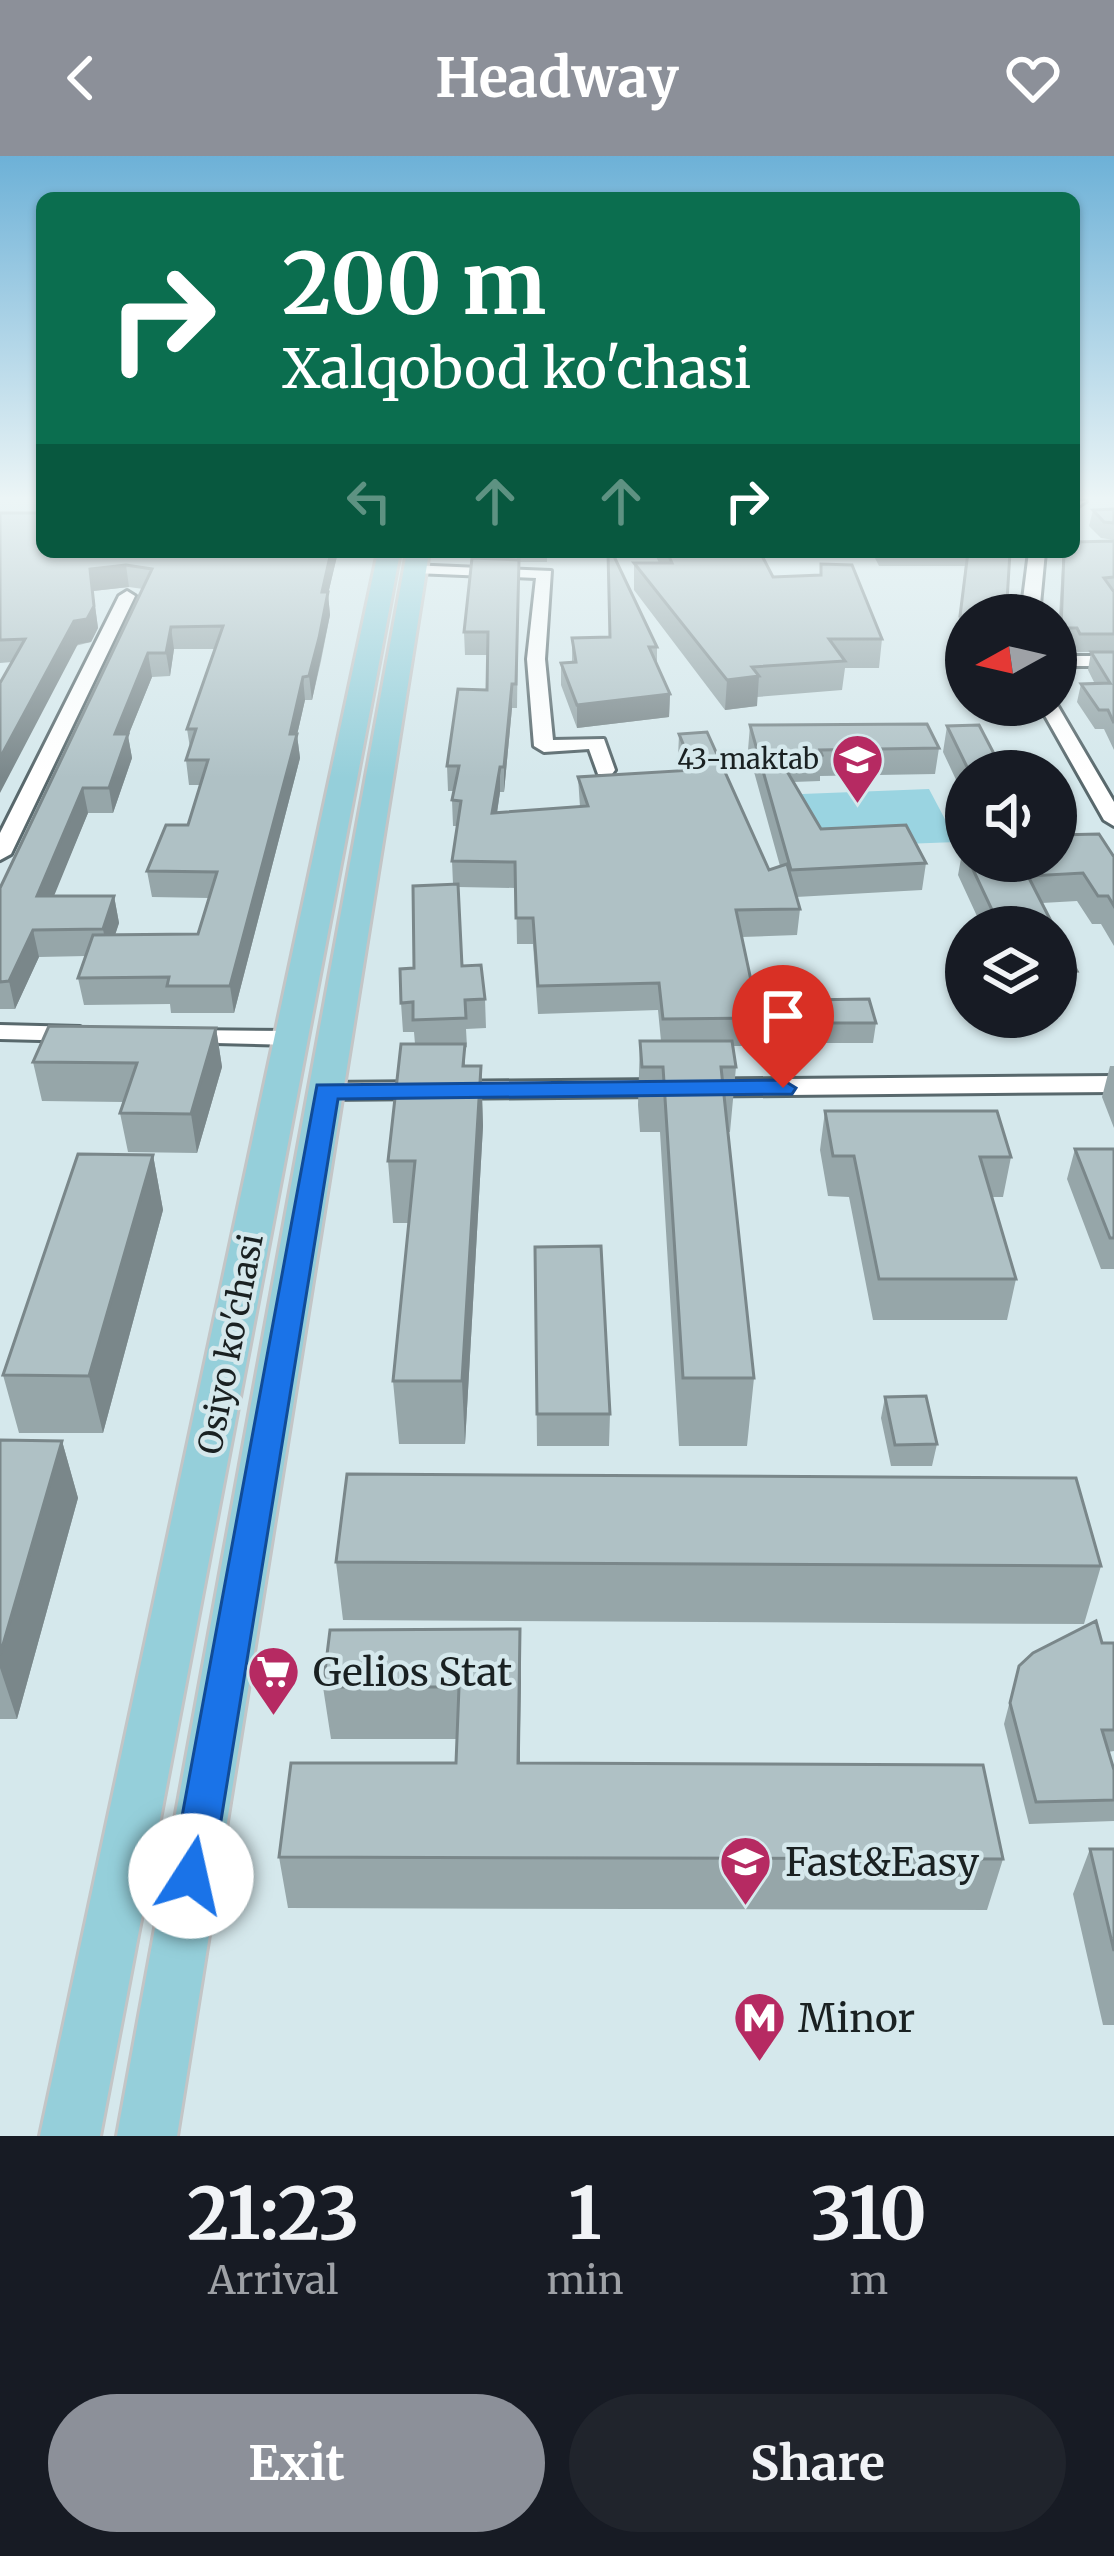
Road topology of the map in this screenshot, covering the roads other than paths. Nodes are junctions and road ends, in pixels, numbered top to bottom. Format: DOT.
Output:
graph roads {
  1 [pos="399,593"];
  2 [pos="402,593"];
  3 [pos="543,593"];
  4 [pos="127,596"];
  5 [pos="1077,661"];
  6 [pos="1114,661"];
  7 [pos="1061,726"];
  8 [pos="605,770"];
  9 [pos="1111,808"];
  10 [pos="0,854"];
  11 [pos="0,1032"];
  12 [pos="116,1035"];
  13 [pos="161,1036"];
  14 [pos="292,1038"];
  15 [pos="1114,1084"];
  16 [pos="326,1091"];
  17 [pos="70,2136"];
  18 [pos="147,2136"];
  1 -- 14 [label="main road, Osiyo ko'chasi"];
  2 -- 16 [label="main road, Osiyo ko'chasi"];
  3 -- 8 [label="street"];
  4 -- 10 [label="street"];
  5 -- 6 [label="street"];
  7 -- 9 [label="street"];
  11 -- 12 [label="street"];
  13 -- 14 [label="street"];
  14 -- 17 [label="main road, Osiyo ko'chasi"];
  15 -- 16 [label="street"];
  16 -- 18 [label="main road, Osiyo ko'chasi"];
}
